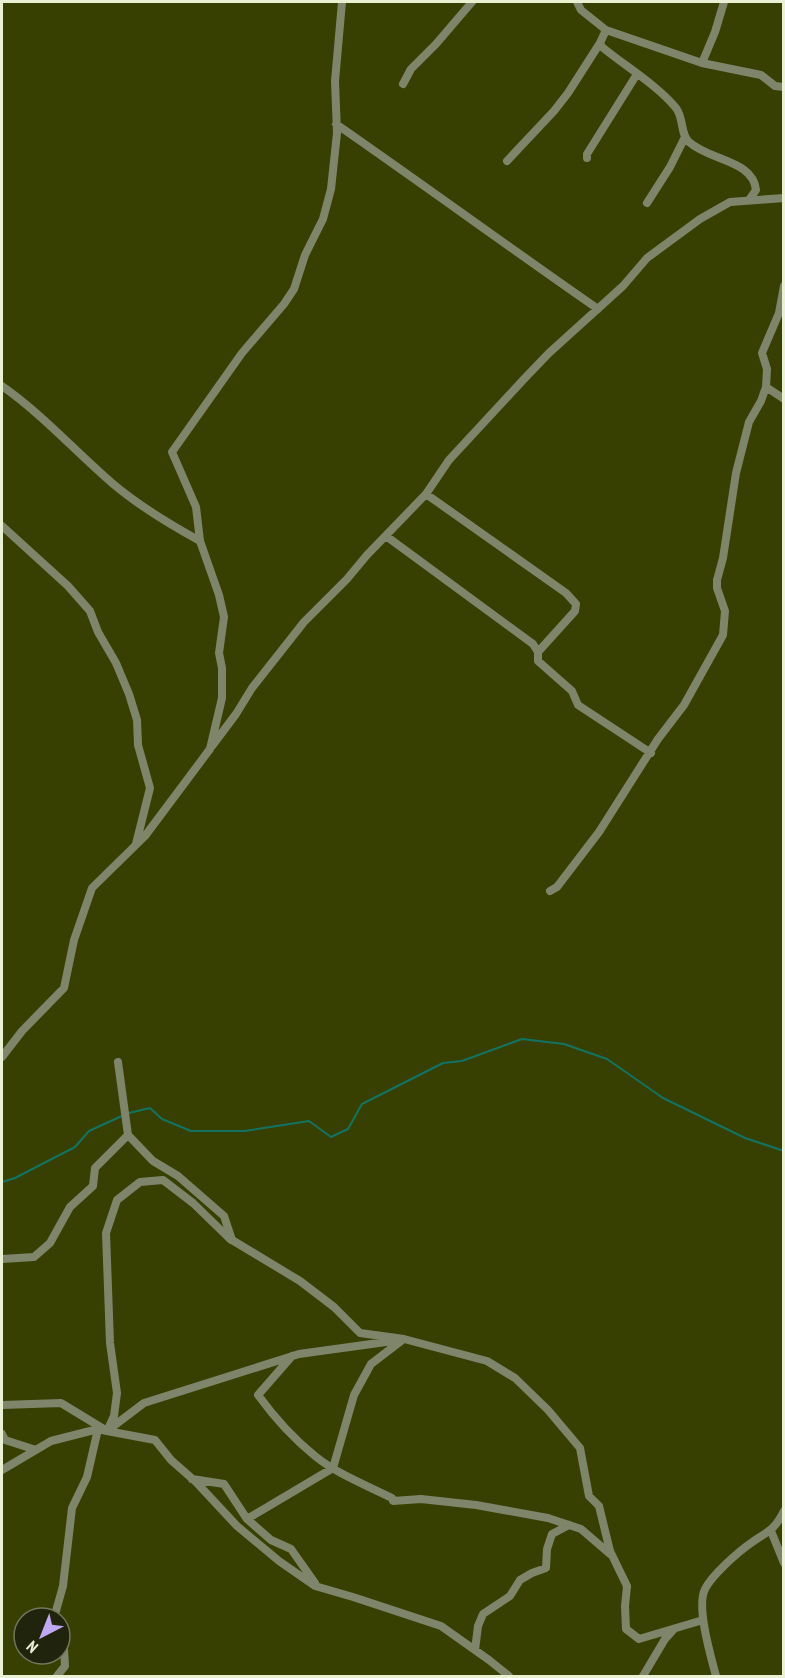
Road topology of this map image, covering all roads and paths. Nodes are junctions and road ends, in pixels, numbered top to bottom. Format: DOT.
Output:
graph roads {
  1 [pos="342,2"];
  2 [pos="472,2"];
  3 [pos="577,2"];
  4 [pos="724,2"];
  5 [pos="606,30"];
  6 [pos="600,43"];
  7 [pos="702,63"];
  8 [pos="637,74"];
  9 [pos="403,84"];
  10 [pos="783,87"];
  11 [pos="336,124"];
  12 [pos="685,137"];
  13 [pos="587,158"];
  14 [pos="507,161"];
  15 [pos="783,198"];
  16 [pos="749,200"];
  17 [pos="647,202"];
  18 [pos="783,286"];
  19 [pos="598,309"];
  20 [pos="781,315"];
  21 [pos="2,386"];
  22 [pos="766,387"];
  23 [pos="783,399"];
  24 [pos="426,494"];
  25 [pos="2,526"];
  26 [pos="386,536"];
  27 [pos="200,541"];
  28 [pos="538,652"];
  29 [pos="210,749"];
  30 [pos="651,753"];
  31 [pos="135,848"];
  32 [pos="550,891"];
  33 [pos="2,1057"];
  34 [pos="118,1062"];
  35 [pos="128,1135"];
  36 [pos="232,1240"];
  37 [pos="2,1259"];
  38 [pos="404,1339"];
  39 [pos="292,1356"];
  40 [pos="2,1405"];
  41 [pos="103,1430"];
  42 [pos="2,1434"];
  43 [pos="36,1450"];
  44 [pos="333,1468"];
  45 [pos="2,1470"];
  46 [pos="192,1479"];
  47 [pos="783,1511"];
  48 [pos="247,1519"];
  49 [pos="569,1525"];
  50 [pos="771,1531"];
  51 [pos="612,1556"];
  52 [pos="783,1563"];
  53 [pos="317,1587"];
  54 [pos="57,1606"];
  55 [pos="703,1620"];
  56 [pos="675,1628"];
  57 [pos="475,1650"];
  58 [pos="509,1677"];
  59 [pos="643,1677"];
  60 [pos="716,1677"];
  1 -- 11 [label="street"];
  2 -- 9 [label="street"];
  3 -- 5 [label="street"];
  4 -- 7 [label="street"];
  5 -- 6 [label="street"];
  5 -- 7 [label="street"];
  6 -- 8 [label="street"];
  6 -- 14 [label="street"];
  7 -- 10 [label="street"];
  8 -- 12 [label="street"];
  8 -- 13 [label="street"];
  11 -- 19 [label="street"];
  11 -- 27 [label="street"];
  12 -- 16 [label="street"];
  12 -- 17 [label="street"];
  15 -- 16 [label="street"];
  16 -- 19 [label="street"];
  18 -- 20 [label="street"];
  19 -- 24 [label="street"];
  20 -- 22 [label="street"];
  21 -- 27 [label="street"];
  22 -- 23 [label="street"];
  22 -- 30 [label="street"];
  24 -- 26 [label="street"];
  24 -- 28 [label="street"];
  25 -- 31 [label="street"];
  26 -- 28 [label="street"];
  26 -- 29 [label="street"];
  27 -- 29 [label="street"];
  28 -- 30 [label="street"];
  29 -- 31 [label="street"];
  30 -- 32 [label="street"];
  31 -- 33 [label="street"];
  34 -- 35 [label="street"];
  35 -- 36 [label="street"];
  35 -- 37 [label="street"];
  36 -- 38 [label="street"];
  36 -- 41 [label="street"];
  38 -- 39 [label="street"];
  38 -- 44 [label="street"];
  38 -- 51 [label="street"];
  39 -- 41 [label="street"];
  39 -- 44 [label="street"];
  40 -- 41 [label="street"];
  41 -- 43 [label="street"];
  41 -- 46 [label="street"];
  41 -- 54 [label="street"];
  42 -- 43 [label="street"];
  43 -- 45 [label="street"];
  44 -- 48 [label="street"];
  44 -- 49 [label="street"];
  46 -- 48 [label="street"];
  46 -- 53 [label="street"];
  47 -- 50 [label="street"];
  48 -- 53 [label="street"];
  49 -- 51 [label="street"];
  49 -- 57 [label="street"];
  50 -- 52 [label="street"];
  50 -- 55 [label="street"];
  51 -- 56 [label="street"];
  53 -- 57 [label="street"];
  55 -- 56 [label="street"];
  55 -- 60 [label="street"];
  56 -- 59 [label="street"];
  57 -- 58 [label="street"];
}
